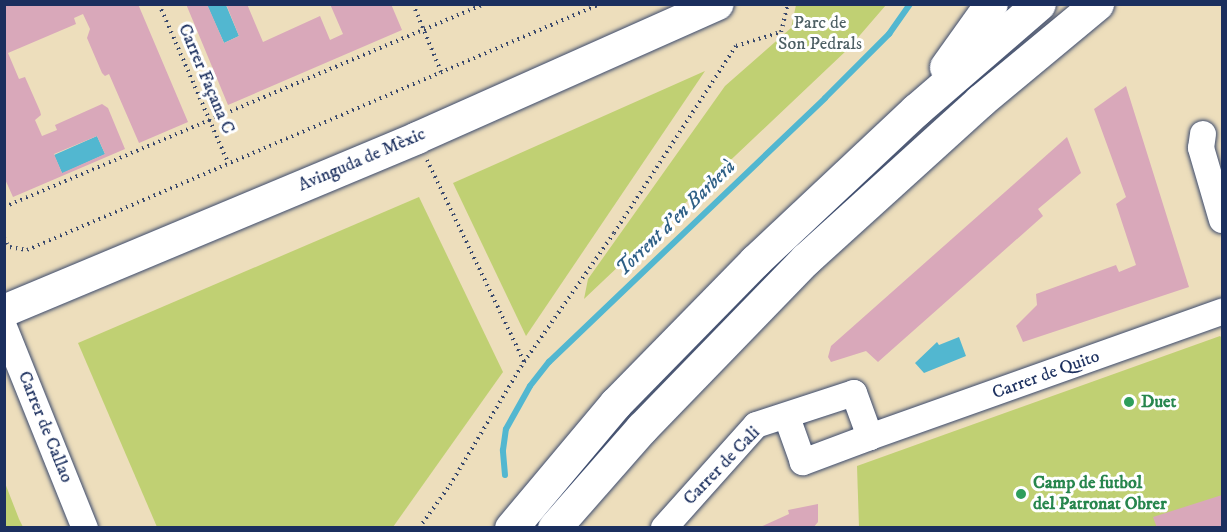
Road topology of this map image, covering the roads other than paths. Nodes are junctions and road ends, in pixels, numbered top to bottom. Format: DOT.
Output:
graph roads {
  1 [pos="717,4"];
  2 [pos="991,4"];
  3 [pos="1039,4"];
  4 [pos="1097,4"];
  5 [pos="916,110"];
  6 [pos="1203,134"];
  7 [pos="1222,220"];
  8 [pos="4,311"];
  9 [pos="1222,312"];
  10 [pos="4,327"];
  11 [pos="787,417"];
  12 [pos="870,437"];
  13 [pos="85,528"];
  14 [pos="511,528"];
  15 [pos="554,528"];
  16 [pos="664,528"];
  1 -- 8 [label="street, Avinguda de Mèxic"];
  2 -- 5 [label="highway"];
  3 -- 5 [label="highway"];
  4 -- 15 [label="highway"];
  5 -- 14 [label="highway"];
  6 -- 7 [label="street"];
  9 -- 12 [label="street, Carrer de Quito"];
  10 -- 13 [label="street, Carrer de Callao"];
  11 -- 12 [label="street"];
  11 -- 12 [label="street, Carrer de Quito"];
  11 -- 16 [label="street, Carrer de Cali"];
}
